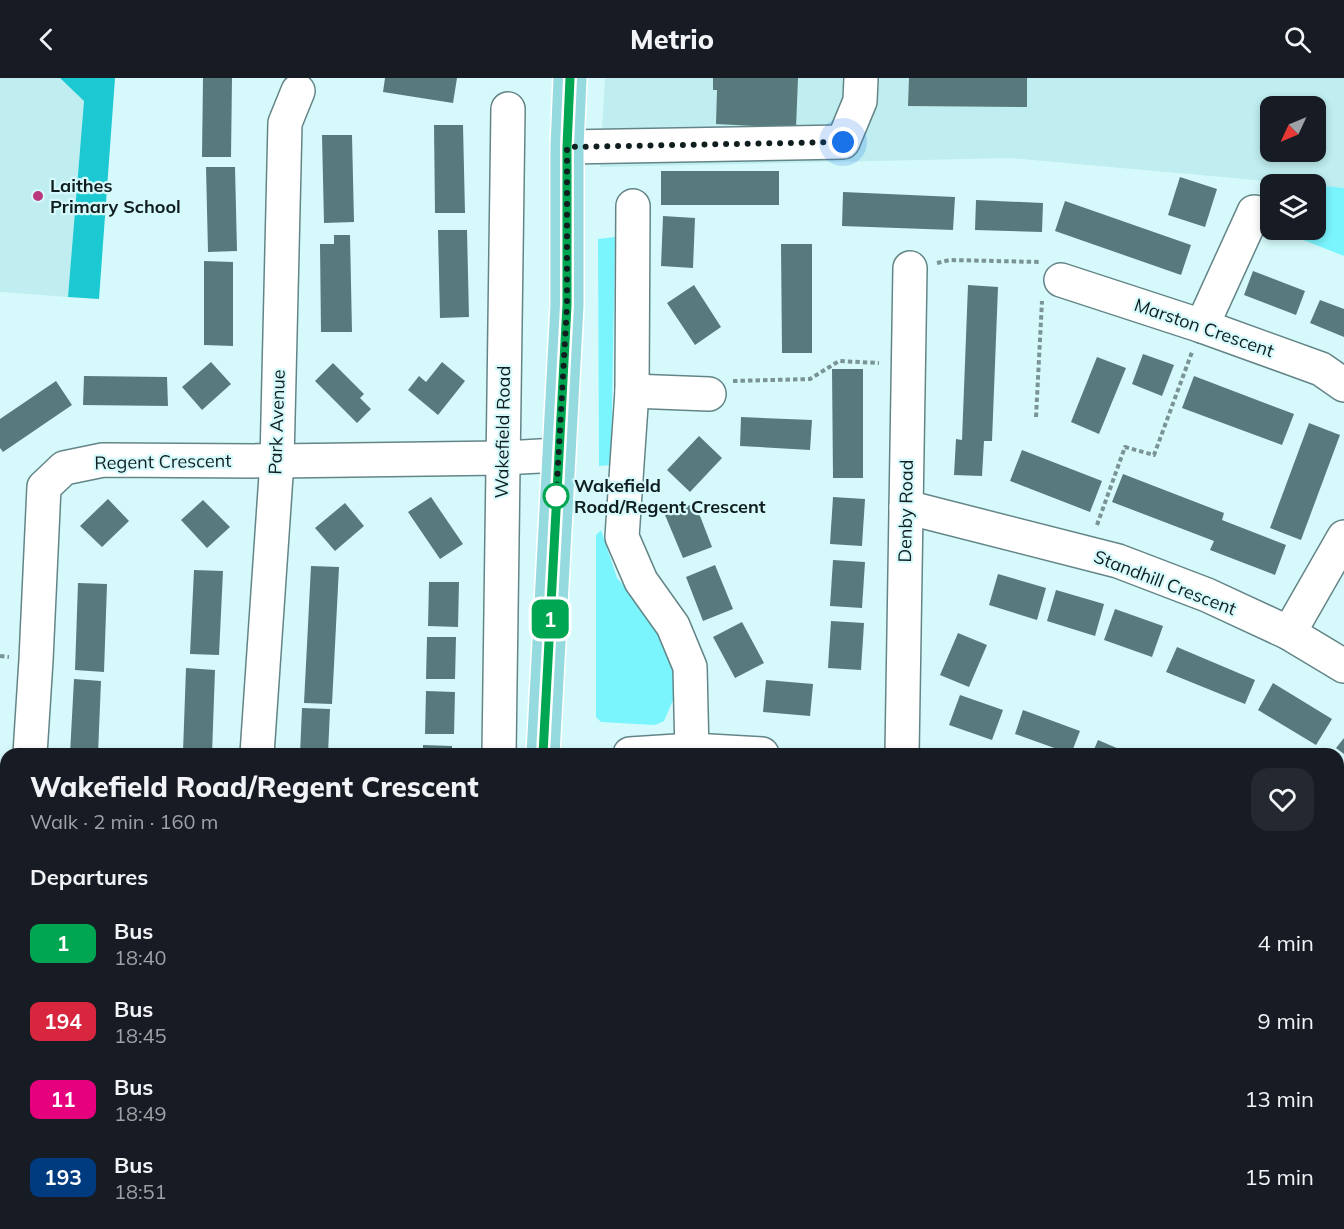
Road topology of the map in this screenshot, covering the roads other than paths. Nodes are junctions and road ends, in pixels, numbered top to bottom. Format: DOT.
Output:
graph roads {
  1 [pos="570,78"];
  2 [pos="861,78"];
  3 [pos="298,91"];
  4 [pos="508,109"];
  5 [pos="567,147"];
  6 [pos="633,206"];
  7 [pos="1260,213"];
  8 [pos="910,268"];
  9 [pos="1051,289"];
  10 [pos="1202,326"];
  11 [pos="1344,385"];
  12 [pos="632,391"];
  13 [pos="709,394"];
  14 [pos="558,455"];
  15 [pos="502,458"];
  16 [pos="277,461"];
  17 [pos="906,507"];
  18 [pos="1344,537"];
  19 [pos="1289,633"];
  20 [pos="1344,666"];
  21 [pos="30,748"];
  22 [pos="257,748"];
  23 [pos="499,748"];
  24 [pos="543,748"];
  25 [pos="692,748"];
  26 [pos="902,748"];
  1 -- 5 [label="main road"];
  2 -- 5 [label="street"];
  3 -- 16 [label="street, Park Avenue"];
  4 -- 15 [label="street, Wakefield Road"];
  5 -- 14 [label="main road"];
  6 -- 12 [label="street"];
  7 -- 10 [label="street"];
  8 -- 17 [label="street, Denby Road"];
  9 -- 10 [label="street, Marston Crescent"];
  10 -- 11 [label="street, Marston Crescent"];
  12 -- 13 [label="street"];
  12 -- 25 [label="street"];
  14 -- 15 [label="street, Regent Crescent"];
  14 -- 24 [label="main road"];
  15 -- 16 [label="street, Regent Crescent"];
  15 -- 23 [label="street, Wakefield Road"];
  16 -- 21 [label="street, Regent Crescent"];
  16 -- 22 [label="street, Park Avenue"];
  17 -- 19 [label="street, Standhill Crescent"];
  17 -- 26 [label="street, Denby Road"];
  18 -- 19 [label="street"];
  19 -- 20 [label="street, Standhill Crescent"];
}
